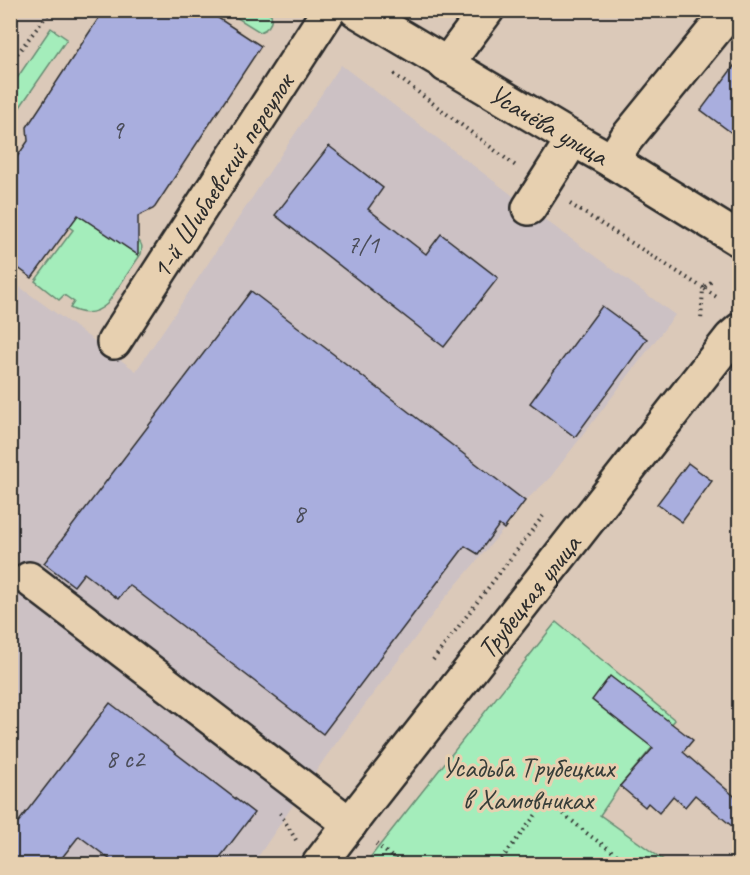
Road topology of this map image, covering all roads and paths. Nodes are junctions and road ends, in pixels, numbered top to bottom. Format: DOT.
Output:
graph roads {
  1 [pos="51,10"];
  2 [pos="328,10"];
  3 [pos="357,10"];
  4 [pos="487,10"];
  5 [pos="731,10"];
  6 [pos="10,63"];
  7 [pos="446,65"];
  8 [pos="390,71"];
  9 [pos="573,140"];
  10 [pos="612,161"];
  11 [pos="536,197"];
  12 [pos="740,240"];
  13 [pos="711,282"];
  14 [pos="703,288"];
  15 [pos="718,298"];
  16 [pos="701,321"];
  17 [pos="740,330"];
  18 [pos="114,342"];
  19 [pos="29,579"];
  20 [pos="361,833"];
  21 [pos="319,864"];
  22 [pos="401,864"];
  23 [pos="498,864"];
  24 [pos="630,864"];
  1 -- 6 [label="path"];
  2 -- 18 [label="street, 1-й Шибаевский переулок"];
  3 -- 7 [label="street, Усачёва улица"];
  4 -- 7 [label="street"];
  5 -- 10 [label="street"];
  7 -- 9 [label="street, Усачёва улица"];
  8 -- 11 [label="path"];
  9 -- 10 [label="street, Усачёва улица"];
  9 -- 11 [label="street"];
  10 -- 12 [label="street, Усачёва улица"];
  11 -- 14 [label="path"];
  13 -- 14 [label="path"];
  14 -- 15 [label="path"];
  14 -- 16 [label="path"];
  17 -- 20 [label="street, Трубецкая улица"];
  19 -- 20 [label="street"];
  20 -- 21 [label="street, Трубецкая улица"];
  20 -- 22 [label="path"];
  23 -- 24 [label="path"];
}
